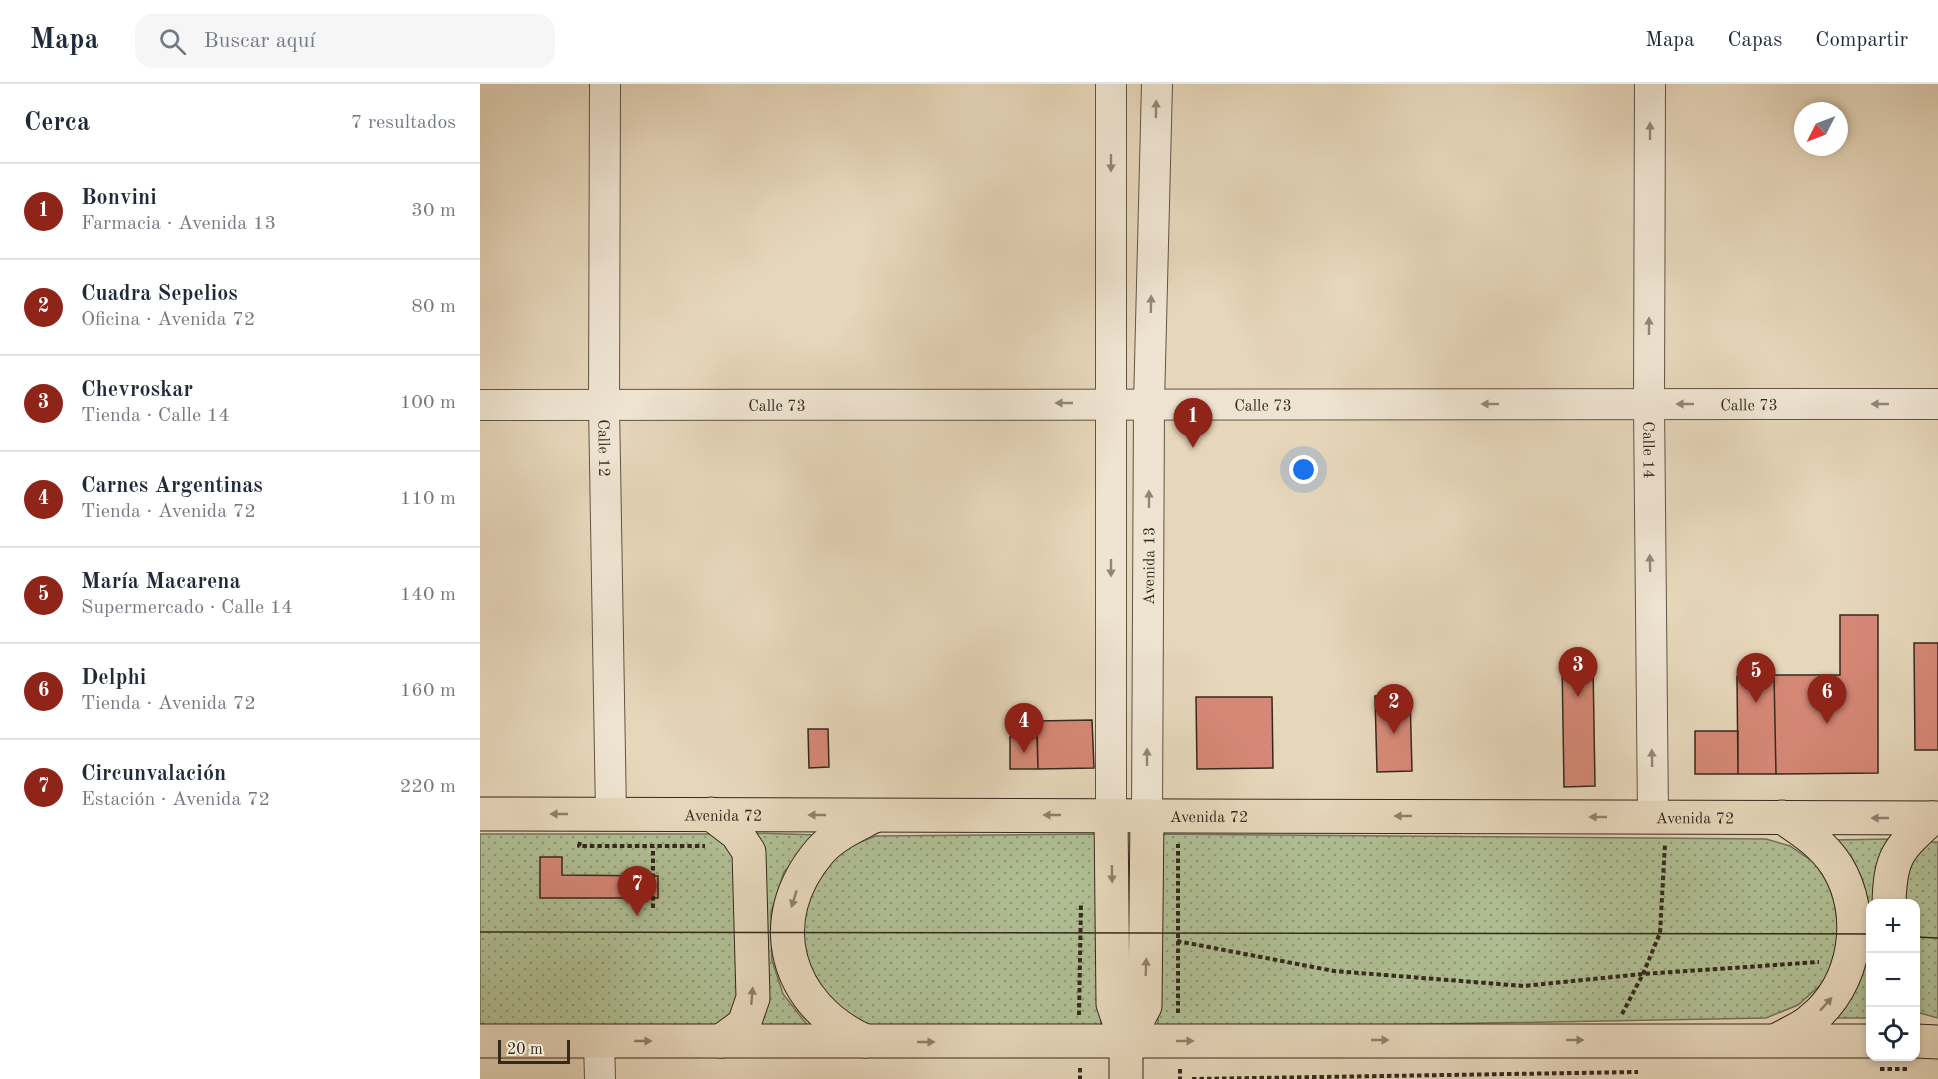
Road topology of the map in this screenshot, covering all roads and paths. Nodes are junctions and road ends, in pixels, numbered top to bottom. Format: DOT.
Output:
graph roads {
  1 [pos="605,84"];
  2 [pos="1111,84"];
  3 [pos="1157,84"];
  4 [pos="1650,84"];
  5 [pos="1111,403"];
  6 [pos="1149,404"];
  7 [pos="1649,404"];
  8 [pos="1938,404"];
  9 [pos="480,405"];
  10 [pos="604,405"];
  11 [pos="480,814"];
  12 [pos="596,814"];
  13 [pos="875,815"];
  14 [pos="1111,816"];
  15 [pos="1163,816"];
  16 [pos="1660,817"];
  17 [pos="1782,817"];
  18 [pos="1935,818"];
  19 [pos="712,830"];
  20 [pos="653,847"];
  21 [pos="1081,897"];
  22 [pos="1889,899"];
  23 [pos="653,908"];
  24 [pos="1177,941"];
  25 [pos="1850,960"];
  26 [pos="1643,974"];
  27 [pos="1605,1039"];
  28 [pos="1779,1039"];
  29 [pos="480,1041"];
  30 [pos="600,1041"];
  31 [pos="721,1041"];
  32 [pos="1080,1041"];
  33 [pos="1126,1041"];
  34 [pos="1179,1041"];
  35 [pos="868,1042"];
  36 [pos="1866,1054"];
  37 [pos="1643,1072"];
  38 [pos="1586,1076"];
  39 [pos="600,1079"];
  40 [pos="1080,1079"];
  41 [pos="1126,1079"];
  42 [pos="1180,1079"];
  43 [pos="1192,1079"];
  1 -- 10 [label="street, Calle 12"];
  2 -- 5 [label="street, Avenida 13, one-way"];
  6 -- 3 [label="street, Avenida 13, one-way"];
  7 -- 4 [label="street, Calle 14, one-way"];
  5 -- 6 [label="street, Calle 73"];
  5 -- 10 [label="street, Calle 73, one-way"];
  5 -- 14 [label="street, Avenida 13, one-way"];
  7 -- 6 [label="street, Calle 73, one-way"];
  15 -- 6 [label="street, Avenida 13, one-way"];
  8 -- 7 [label="street, Calle 73, one-way"];
  16 -- 7 [label="street, Calle 14, one-way"];
  9 -- 10 [label="street, Calle 73"];
  10 -- 12 [label="street, Calle 12"];
  12 -- 11 [label="main road, Avenida 72, one-way"];
  12 -- 19 [label="main road, Avenida 72"];
  12 -- 20 [label="path"];
  14 -- 13 [label="main road, Avenida 72, one-way"];
  13 -- 19 [label="main road, Avenida 72, one-way"];
  13 -- 35 [label="main road, one-way"];
  14 -- 15 [label="main road, Avenida 72"];
  14 -- 33 [label="main road, Avenida 13, one-way"];
  16 -- 15 [label="main road, Avenida 72, one-way"];
  15 -- 24 [label="path"];
  33 -- 15 [label="main road, Avenida 13, one-way"];
  16 -- 17 [label="main road, Avenida 72"];
  16 -- 26 [label="path"];
  18 -- 17 [label="main road, Avenida 72, one-way"];
  17 -- 25 [label="main road"];
  18 -- 22 [label="main road"];
  19 -- 20 [label="path"];
  31 -- 19 [label="main road, one-way"];
  20 -- 23 [label="path"];
  21 -- 32 [label="path"];
  24 -- 26 [label="path"];
  24 -- 34 [label="path"];
  25 -- 26 [label="path"];
  28 -- 25 [label="main road, one-way"];
  26 -- 27 [label="path"];
  27 -- 28 [label="main road"];
  34 -- 27 [label="main road, one-way"];
  27 -- 38 [label="path"];
  28 -- 36 [label="main road"];
  29 -- 30 [label="main road"];
  30 -- 31 [label="main road, one-way"];
  30 -- 39 [label="street"];
  31 -- 35 [label="main road"];
  32 -- 33 [label="main road"];
  35 -- 32 [label="main road, one-way"];
  32 -- 40 [label="path"];
  33 -- 34 [label="main road"];
  33 -- 41 [label="main road, Avenida 13"];
  34 -- 42 [label="path"];
  37 -- 38 [label="path"];
  38 -- 43 [label="path"];
}
